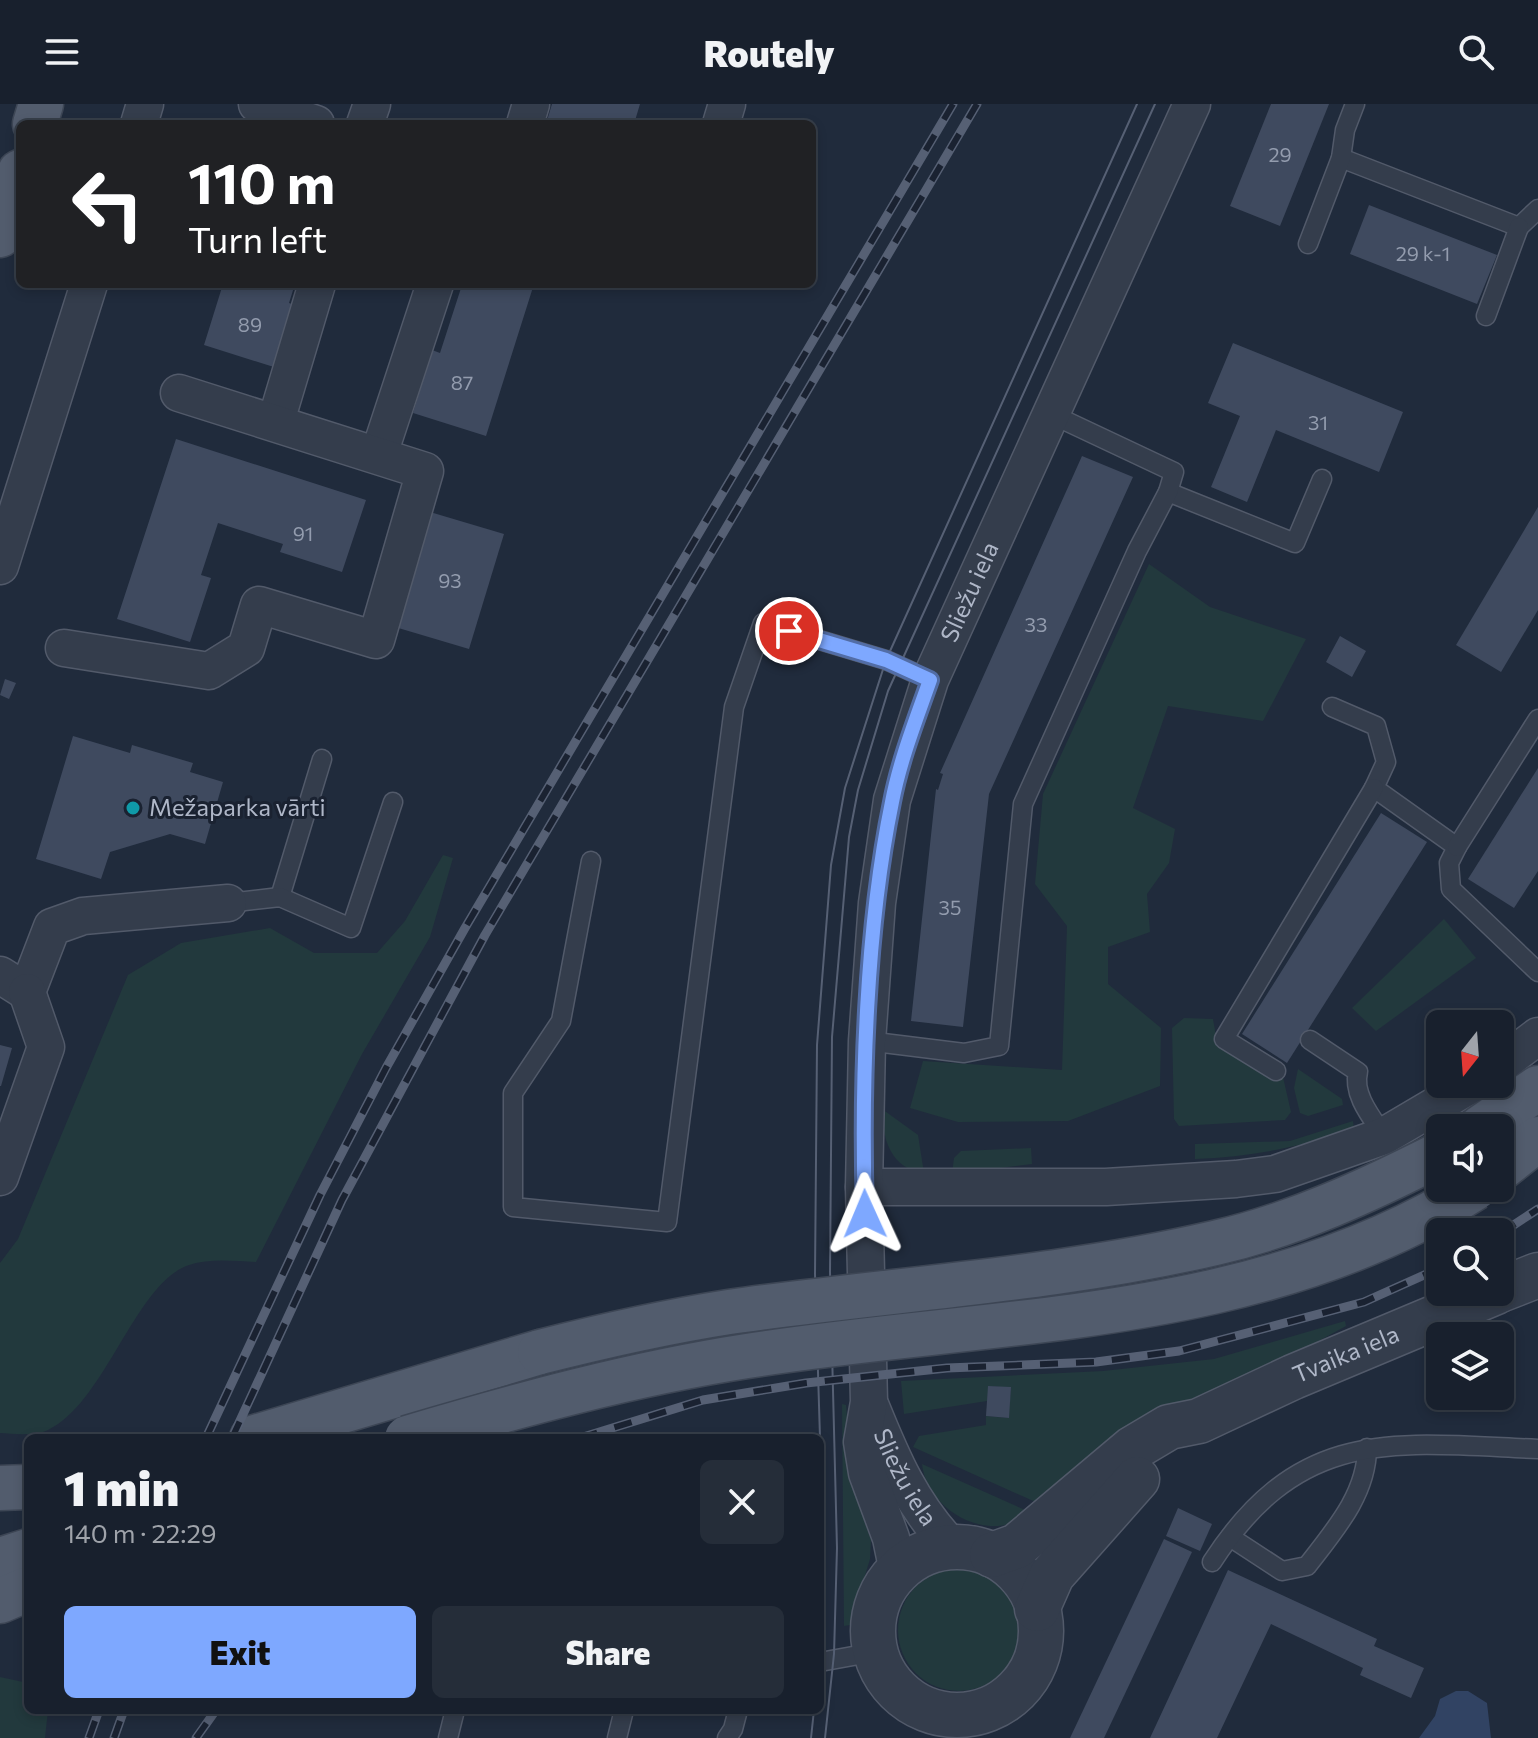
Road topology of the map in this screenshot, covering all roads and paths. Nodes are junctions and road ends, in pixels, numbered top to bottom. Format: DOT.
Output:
graph roads {
  1 [pos="257,104"];
  2 [pos="1192,104"];
  3 [pos="1355,104"];
  4 [pos="304,120"];
  5 [pos="1341,158"];
  6 [pos="16,185"];
  7 [pos="1538,209"];
  8 [pos="1519,227"];
  9 [pos="0,235"];
  10 [pos="1308,244"];
  11 [pos="88,288"];
  12 [pos="316,288"];
  13 [pos="434,288"];
  14 [pos="1486,316"];
  15 [pos="179,393"];
  16 [pos="1051,414"];
  17 [pos="276,421"];
  18 [pos="379,454"];
  19 [pos="1322,479"];
  20 [pos="1168,492"];
  21 [pos="0,566"];
  22 [pos="64,648"];
  23 [pos="930,680"];
  24 [pos="1332,707"];
  25 [pos="1538,719"];
  26 [pos="322,759"];
  27 [pos="1374,788"];
  28 [pos="393,802"];
  29 [pos="1457,847"];
  30 [pos="591,861"];
  31 [pos="280,897"];
  32 [pos="228,903"];
  33 [pos="1538,972"];
  34 [pos="14,984"];
  35 [pos="1538,1036"];
  36 [pos="1310,1040"];
  37 [pos="867,1041"];
  38 [pos="1514,1054"];
  39 [pos="1276,1071"];
  40 [pos="1538,1088"];
  41 [pos="1448,1098"];
  42 [pos="1500,1114"];
  43 [pos="1384,1136"];
  44 [pos="1538,1139"];
  45 [pos="1514,1158"];
  46 [pos="1426,1161"];
  47 [pos="0,1177"];
  48 [pos="864,1187"];
  49 [pos="1449,1202"];
  50 [pos="1538,1275"];
  51 [pos="1514,1285"];
  52 [pos="1462,1306"];
  53 [pos="869,1402"];
  54 [pos="1199,1421"];
  55 [pos="265,1434"];
  56 [pos="420,1434"];
  57 [pos="1367,1448"];
  58 [pos="1538,1449"];
  59 [pos="24,1487"];
  60 [pos="0,1488"];
  61 [pos="24,1520"];
  62 [pos="0,1528"];
  63 [pos="1230,1537"];
  64 [pos="972,1551"];
  65 [pos="24,1552"];
  66 [pos="0,1560"];
  67 [pos="1212,1562"];
  68 [pos="898,1572"];
  69 [pos="24,1591"];
  70 [pos="0,1601"];
  71 [pos="1037,1609"];
  72 [pos="875,1652"];
  73 [pos="824,1661"];
  74 [pos="902,1695"];
  75 [pos="454,1714"];
  76 [pos="623,1714"];
  77 [pos="736,1714"];
  78 [pos="954,1726"];
  79 [pos="448,1738"];
  80 [pos="617,1738"];
  81 [pos="727,1738"];
  82 [pos="904,1738"];
  1 -- 4 [label="street"];
  2 -- 16 [label="street, Sliežu iela"];
  3 -- 5 [label="lane"];
  5 -- 8 [label="lane"];
  5 -- 10 [label="lane"];
  6 -- 9 [label="main road"];
  7 -- 8 [label="lane"];
  8 -- 14 [label="lane"];
  11 -- 21 [label="street"];
  12 -- 17 [label="street"];
  13 -- 18 [label="street"];
  15 -- 17 [label="street"];
  16 -- 20 [label="lane"];
  16 -- 23 [label="street, Sliežu iela"];
  17 -- 18 [label="street"];
  18 -- 22 [label="street"];
  19 -- 20 [label="lane"];
  20 -- 37 [label="lane"];
  23 -- 30 [label="lane"];
  23 -- 37 [label="street, Sliežu iela"];
  24 -- 27 [label="lane"];
  25 -- 29 [label="lane"];
  26 -- 31 [label="lane"];
  27 -- 29 [label="lane"];
  27 -- 39 [label="lane"];
  28 -- 31 [label="lane"];
  29 -- 33 [label="lane"];
  31 -- 32 [label="lane"];
  32 -- 34 [label="street"];
  34 -- 47 [label="street"];
  35 -- 38 [label="street"];
  36 -- 43 [label="lane"];
  37 -- 48 [label="street, Sliežu iela"];
  40 -- 42 [label="main road"];
  41 -- 43 [label="street"];
  43 -- 48 [label="street"];
  44 -- 45 [label="main road"];
  46 -- 55 [label="main road, bridge"];
  48 -- 53 [label="street, Sliežu iela"];
  49 -- 56 [label="main road, bridge"];
  50 -- 51 [label="street, Tvaika iela"];
  52 -- 54 [label="street, Tvaika iela"];
  53 -- 64 [label="street, Sliežu iela"];
  53 -- 68 [label="street, Sliežu iela"];
  54 -- 64 [label="street, Tvaika iela"];
  54 -- 71 [label="street, Tvaika iela"];
  57 -- 58 [label="lane"];
  57 -- 63 [label="lane"];
  57 -- 63 [label="lane"];
  59 -- 60 [label="main road"];
  61 -- 62 [label="main road"];
  63 -- 67 [label="lane"];
  64 -- 68 [label="street, Tvaika iela"];
  64 -- 71 [label="street, Tvaika iela"];
  65 -- 66 [label="main road"];
  68 -- 72 [label="street"];
  69 -- 70 [label="main road"];
  71 -- 78 [label="street, Tvaika iela"];
  72 -- 73 [label="lane"];
  72 -- 74 [label="street"];
  74 -- 78 [label="street, Tvaika iela"];
  74 -- 82 [label="street"];
  75 -- 79 [label="lane"];
  76 -- 80 [label="lane"];
  77 -- 81 [label="lane"];
}
